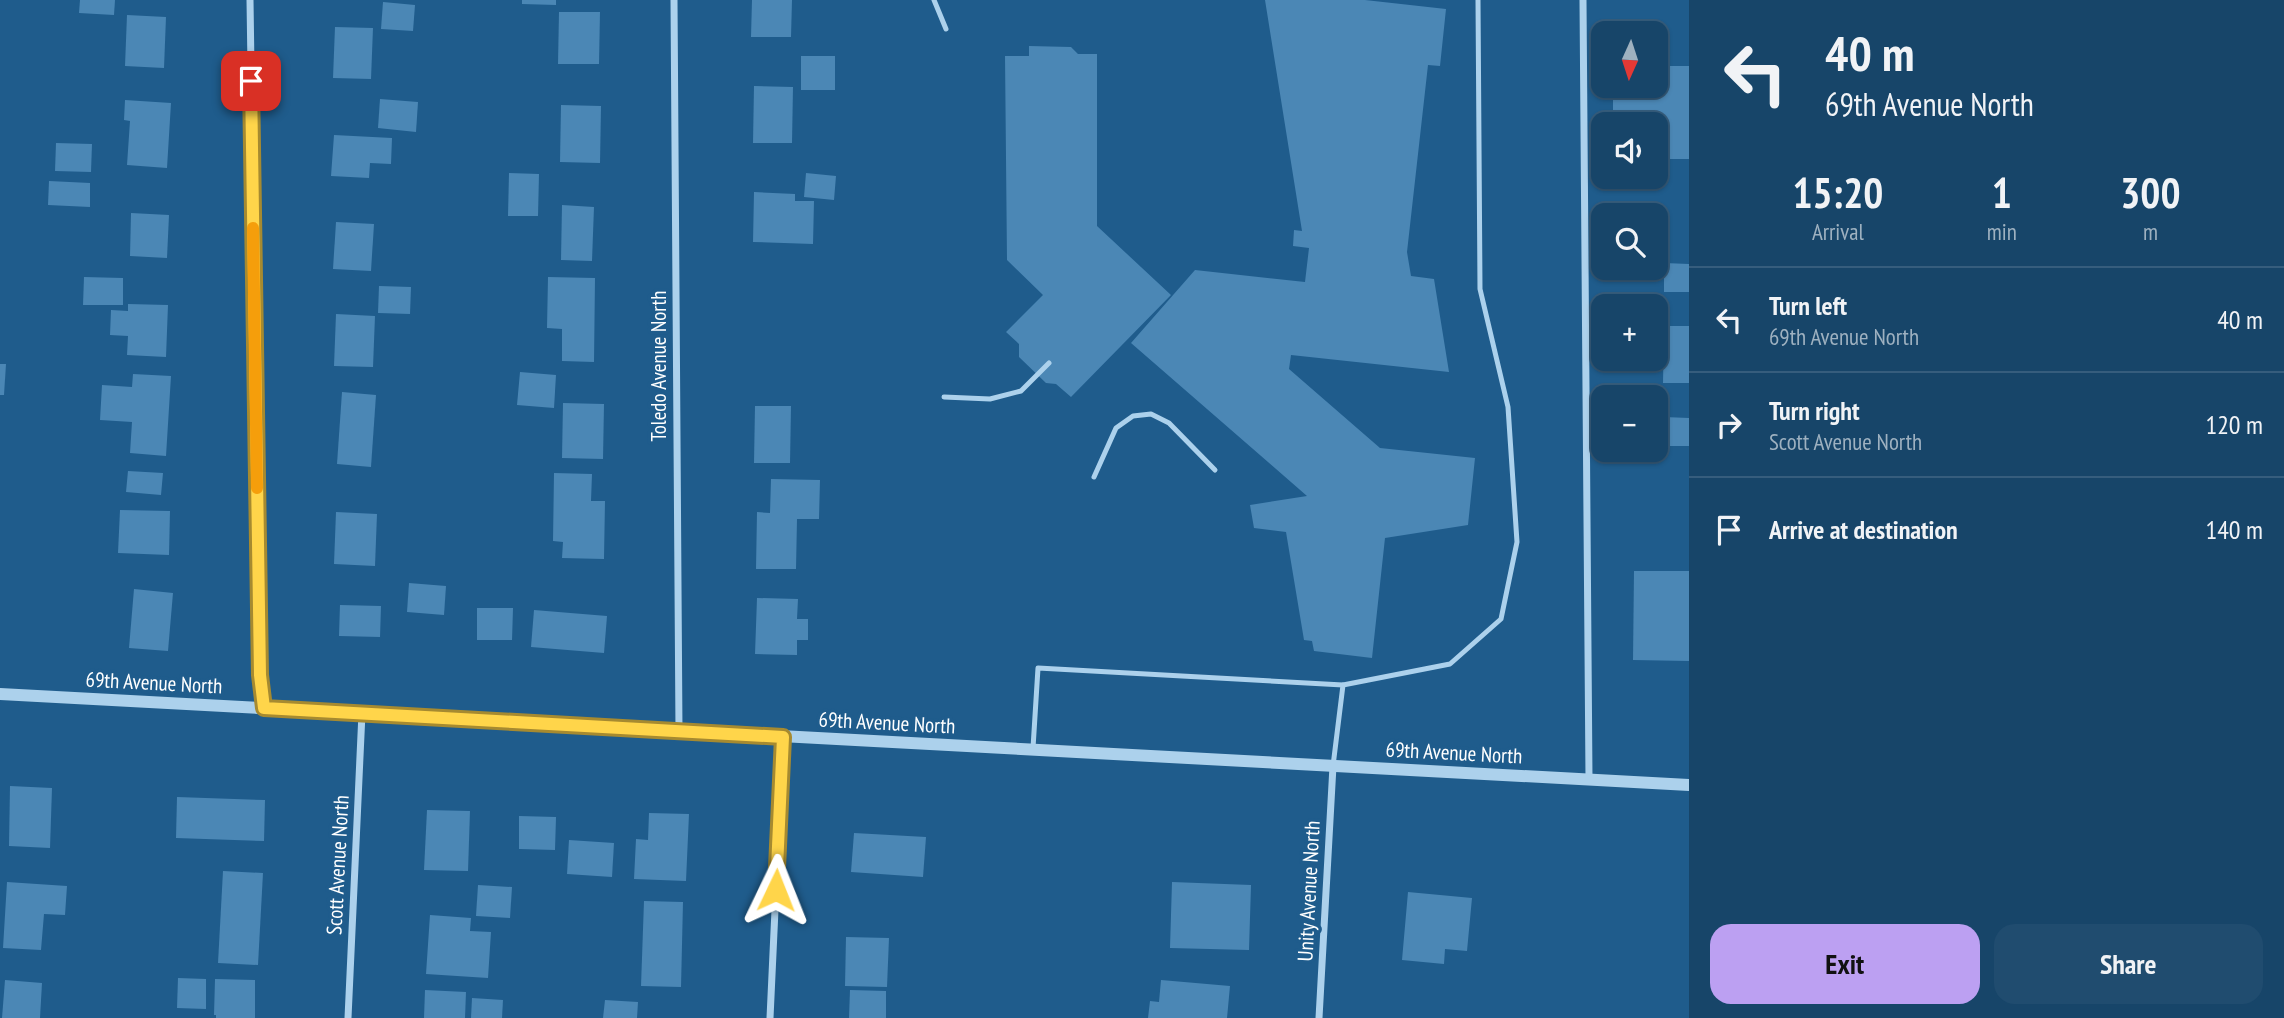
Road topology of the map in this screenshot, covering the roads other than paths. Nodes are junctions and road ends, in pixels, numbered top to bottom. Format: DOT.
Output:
graph roads {
  1 [pos="250,0"];
  2 [pos="674,0"];
  3 [pos="934,0"];
  4 [pos="1478,0"];
  5 [pos="1583,0"];
  6 [pos="946,29"];
  7 [pos="1049,363"];
  8 [pos="944,397"];
  9 [pos="1215,470"];
  10 [pos="1094,477"];
  11 [pos="1343,685"];
  12 [pos="0,694"];
  13 [pos="264,708"];
  14 [pos="362,713"];
  15 [pos="679,732"];
  16 [pos="783,737"];
  17 [pos="1033,750"];
  18 [pos="1333,766"];
  19 [pos="1590,779"];
  20 [pos="1689,785"];
  21 [pos="348,1018"];
  22 [pos="770,1018"];
  23 [pos="1319,1018"];
  1 -- 13 [label="street"];
  2 -- 15 [label="street, Toledo Avenue North"];
  3 -- 6 [label="lane"];
  4 -- 11 [label="lane"];
  5 -- 19 [label="street"];
  7 -- 8 [label="lane"];
  9 -- 10 [label="lane"];
  11 -- 17 [label="lane"];
  11 -- 18 [label="lane"];
  12 -- 13 [label="street, 69th Avenue North"];
  13 -- 14 [label="street, 69th Avenue North"];
  14 -- 15 [label="street, 69th Avenue North"];
  14 -- 21 [label="street, Scott Avenue North"];
  15 -- 16 [label="street, 69th Avenue North"];
  16 -- 17 [label="street, 69th Avenue North"];
  16 -- 22 [label="street"];
  17 -- 18 [label="street, 69th Avenue North"];
  18 -- 19 [label="street, 69th Avenue North"];
  18 -- 23 [label="street, Unity Avenue North"];
  19 -- 20 [label="street, 69th Avenue North"];
}
